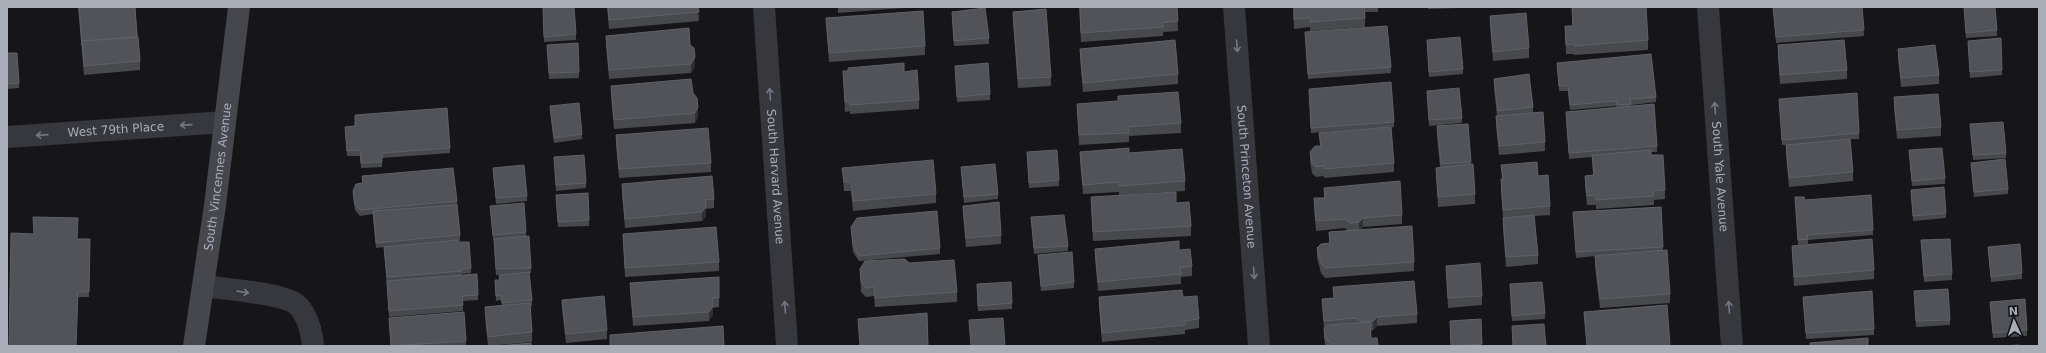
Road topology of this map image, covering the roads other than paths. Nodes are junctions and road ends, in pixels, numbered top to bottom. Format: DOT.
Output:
graph roads {
  1 [pos="239,7"];
  2 [pos="764,7"];
  3 [pos="1234,7"];
  4 [pos="1708,7"];
  5 [pos="225,122"];
  6 [pos="7,137"];
  7 [pos="204,286"];
  8 [pos="194,346"];
  9 [pos="313,346"];
  10 [pos="787,346"];
  11 [pos="1259,346"];
  12 [pos="1732,346"];
  1 -- 5 [label="street, South Vincennes Avenue"];
  10 -- 2 [label="street, South Harvard Avenue, one-way"];
  3 -- 11 [label="street, South Princeton Avenue, one-way"];
  12 -- 4 [label="street, South Yale Avenue, one-way"];
  5 -- 6 [label="street, West 79th Place, one-way"];
  5 -- 7 [label="street, South Vincennes Avenue"];
  7 -- 8 [label="street, South Vincennes Avenue"];
  7 -- 9 [label="street, one-way"];
}
